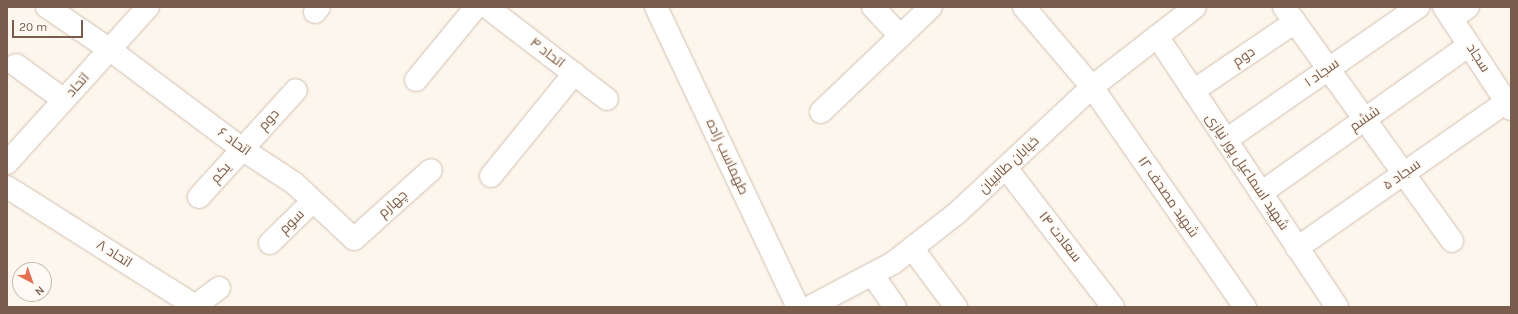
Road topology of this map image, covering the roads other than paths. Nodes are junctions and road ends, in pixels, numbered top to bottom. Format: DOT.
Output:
graph roads {
  1 [pos="48,7"];
  2 [pos="148,7"];
  3 [pos="476,7"];
  4 [pos="487,7"];
  5 [pos="656,7"];
  6 [pos="873,7"];
  7 [pos="931,7"];
  8 [pos="1024,7"];
  9 [pos="1195,7"];
  10 [pos="1418,7"];
  11 [pos="1455,11"];
  12 [pos="1289,15"];
  13 [pos="900,36"];
  14 [pos="1157,36"];
  15 [pos="1469,45"];
  16 [pos="110,50"];
  17 [pos="16,65"];
  18 [pos="1328,69"];
  19 [pos="574,74"];
  20 [pos="416,80"];
  21 [pos="1092,87"];
  22 [pos="296,90"];
  23 [pos="1193,91"];
  24 [pos="64,100"];
  25 [pos="607,100"];
  26 [pos="1509,106"];
  27 [pos="821,112"];
  28 [pos="1365,119"];
  29 [pos="1226,140"];
  30 [pos="242,149"];
  31 [pos="7,163"];
  32 [pos="1006,168"];
  33 [pos="431,170"];
  34 [pos="1404,174"];
  35 [pos="491,176"];
  36 [pos="7,187"];
  37 [pos="1261,193"];
  38 [pos="199,197"];
  39 [pos="313,200"];
  40 [pos="354,239"];
  41 [pos="1452,241"];
  42 [pos="270,243"];
  43 [pos="912,248"];
  44 [pos="1297,248"];
  45 [pos="872,274"];
  46 [pos="219,288"];
  47 [pos="798,307"];
  48 [pos="810,307"];
  49 [pos="895,307"];
  50 [pos="956,307"];
  51 [pos="1114,307"];
  52 [pos="1245,307"];
  53 [pos="1337,307"];
  1 -- 16 [label="street, اتحاد ۶"];
  2 -- 16 [label="street, اتحاد"];
  3 -- 20 [label="street"];
  4 -- 19 [label="street, اتحاد ۴"];
  5 -- 47 [label="street, طهماسب زاده"];
  6 -- 13 [label="street"];
  7 -- 13 [label="street"];
  8 -- 21 [label="street, شهید مصحف ۱۲"];
  9 -- 14 [label="street, خیابان طالبیان"];
  10 -- 18 [label="street, سجاد ۱"];
  11 -- 15 [label="street, سجاد"];
  12 -- 18 [label="street"];
  12 -- 23 [label="street, دوم"];
  13 -- 27 [label="street"];
  14 -- 21 [label="street, خیابان طالبیان"];
  14 -- 23 [label="street, شهید اسماعیل پور نیازی"];
  15 -- 26 [label="street, سجاد"];
  15 -- 28 [label="street, ششم"];
  16 -- 24 [label="street, اتحاد"];
  16 -- 30 [label="street, اتحاد ۶"];
  17 -- 24 [label="street"];
  18 -- 28 [label="street"];
  18 -- 29 [label="street, سجاد ۱"];
  19 -- 25 [label="street, اتحاد ۴"];
  19 -- 35 [label="street"];
  21 -- 32 [label="street, خیابان طالبیان"];
  21 -- 52 [label="street, شهید مصحف ۱۲"];
  22 -- 30 [label="street, دوم"];
  23 -- 29 [label="street, شهید اسماعیل پور نیازی"];
  24 -- 31 [label="street, اتحاد"];
  26 -- 34 [label="street, سجاد ۵"];
  28 -- 34 [label="street"];
  28 -- 37 [label="street, ششم"];
  29 -- 37 [label="street, شهید اسماعیل پور نیازی"];
  30 -- 38 [label="street, یکم"];
  30 -- 39 [label="street, اتحاد ۶"];
  32 -- 43 [label="street, خیابان طالبیان"];
  32 -- 51 [label="street, سعادت ۱۴"];
  33 -- 40 [label="street, چهارم"];
  34 -- 41 [label="street"];
  34 -- 44 [label="street, سجاد ۵"];
  36 -- 46 [label="street, اتحاد ۸"];
  37 -- 44 [label="street, شهید اسماعیل پور نیازی"];
  39 -- 40 [label="street, اتحاد ۶"];
  39 -- 42 [label="street, سوم"];
  43 -- 45 [label="street, خیابان طالبیان"];
  43 -- 50 [label="street"];
  44 -- 53 [label="street, شهید اسماعیل پور نیازی"];
  45 -- 48 [label="street, خیابان طالبیان"];
  45 -- 49 [label="street"];
}
